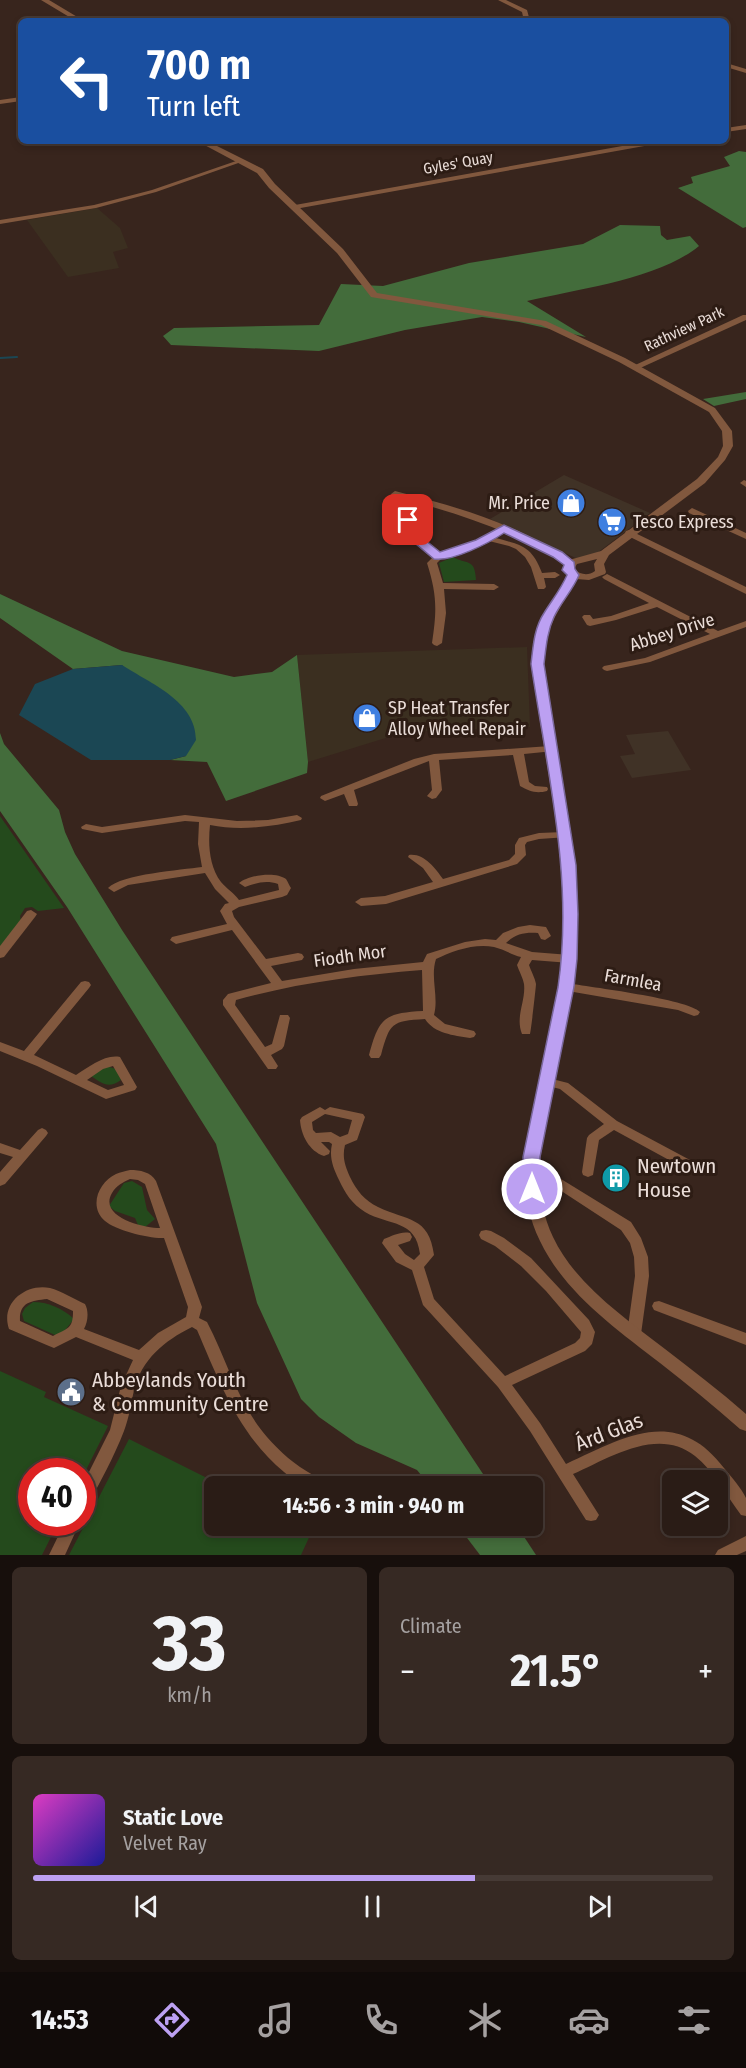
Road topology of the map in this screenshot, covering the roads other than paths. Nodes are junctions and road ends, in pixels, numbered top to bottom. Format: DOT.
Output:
graph roads {
  1 [pos="44,0"];
  2 [pos="501,0"];
  3 [pos="76,18"];
  4 [pos="526,18"];
  5 [pos="729,66"];
  6 [pos="746,71"];
  7 [pos="18,99"];
  8 [pos="0,102"];
  9 [pos="746,127"];
  10 [pos="729,130"];
  11 [pos="207,144"];
  12 [pos="644,144"];
  13 [pos="241,161"];
  14 [pos="295,207"];
  15 [pos="0,222"];
  16 [pos="746,317"];
  17 [pos="634,367"];
  18 [pos="395,494"];
  19 [pos="692,511"];
  20 [pos="417,515"];
  21 [pos="504,528"];
  22 [pos="629,533"];
  23 [pos="746,536"];
  24 [pos="484,541"];
  25 [pos="605,553"];
  26 [pos="441,556"];
  27 [pos="599,564"];
  28 [pos="576,565"];
  29 [pos="555,575"];
  30 [pos="539,576"];
  31 [pos="607,577"];
  32 [pos="585,578"];
  33 [pos="439,586"];
  34 [pos="541,586"];
  35 [pos="569,586"];
  36 [pos="494,587"];
  37 [pos="746,591"];
  38 [pos="658,603"];
  39 [pos="586,617"];
  40 [pos="746,624"];
  41 [pos="719,635"];
  42 [pos="437,643"];
  43 [pos="607,668"];
  44 [pos="550,749"];
  45 [pos="518,751"];
  46 [pos="434,757"];
  47 [pos="348,789"];
  48 [pos="543,789"];
  49 [pos="432,796"];
  50 [pos="326,798"];
  51 [pos="353,804"];
  52 [pos="297,818"];
  53 [pos="205,820"];
  54 [pos="86,827"];
  55 [pos="564,835"];
  56 [pos="412,857"];
  57 [pos="209,869"];
  58 [pos="245,883"];
  59 [pos="440,883"];
  60 [pos="114,888"];
  61 [pos="297,890"];
  62 [pos="278,894"];
  63 [pos="361,902"];
  64 [pos="236,904"];
  65 [pos="31,914"];
  66 [pos="233,926"];
  67 [pos="546,936"];
  68 [pos="176,940"];
  69 [pos="499,944"];
  70 [pos="0,954"];
  71 [pos="528,956"];
  72 [pos="298,957"];
  73 [pos="570,959"];
  74 [pos="264,963"];
  75 [pos="428,966"];
  76 [pos="85,985"];
  77 [pos="279,985"];
  78 [pos="566,987"];
  79 [pos="694,1012"];
  80 [pos="428,1015"];
  81 [pos="284,1018"];
  82 [pos="526,1031"];
  83 [pos="470,1034"];
  84 [pos="0,1046"];
  85 [pos="264,1053"];
  86 [pos="27,1055"];
  87 [pos="375,1055"];
  88 [pos="272,1066"];
  89 [pos="81,1082"];
  90 [pos="548,1082"];
  91 [pos="613,1124"];
  92 [pos="42,1133"];
  93 [pos="313,1138"];
  94 [pos="339,1142"];
  95 [pos="0,1148"];
  96 [pos="324,1151"];
  97 [pos="22,1155"];
  98 [pos="694,1170"];
  99 [pos="588,1172"];
  100 [pos="548,1176"];
  101 [pos="0,1181"];
  102 [pos="166,1232"];
  103 [pos="486,1235"];
  104 [pos="405,1237"];
  105 [pos="417,1266"];
  106 [pos="659,1306"];
  107 [pos="192,1320"];
  108 [pos="75,1330"];
  109 [pos="634,1334"];
  110 [pos="746,1339"];
  111 [pos="141,1357"];
  112 [pos="503,1383"];
  113 [pos="746,1424"];
  114 [pos="96,1473"];
  115 [pos="563,1473"];
  116 [pos="299,1476"];
  117 [pos="746,1510"];
  118 [pos="591,1515"];
  119 [pos="66,1536"];
  120 [pos="746,1543"];
  121 [pos="57,1555"];
  122 [pos="723,1555"];
  1 -- 3 [label="street"];
  2 -- 4 [label="street"];
  5 -- 6 [label="street"];
  7 -- 8 [label="street"];
  9 -- 10 [label="street"];
  11 -- 13 [label="street"];
  12 -- 14 [label="street, Gyles' Quay"];
  13 -- 14 [label="street"];
  13 -- 15 [label="street"];
  14 -- 17 [label="street"];
  16 -- 17 [label="street, Rathview Park"];
  17 -- 22 [label="street"];
  18 -- 21 [label="street"];
  19 -- 23 [label="street"];
  20 -- 26 [label="street"];
  21 -- 24 [label="street"];
  21 -- 28 [label="street"];
  22 -- 25 [label="street"];
  22 -- 37 [label="street"];
  24 -- 26 [label="street"];
  24 -- 30 [label="street"];
  25 -- 27 [label="street"];
  25 -- 28 [label="street"];
  26 -- 33 [label="street"];
  27 -- 28 [label="street"];
  27 -- 32 [label="street"];
  28 -- 32 [label="street"];
  28 -- 35 [label="street"];
  29 -- 30 [label="street"];
  30 -- 34 [label="street"];
  31 -- 38 [label="street"];
  32 -- 35 [label="street"];
  33 -- 36 [label="street"];
  33 -- 42 [label="street"];
  35 -- 44 [label="street"];
  38 -- 39 [label="street"];
  38 -- 41 [label="street"];
  40 -- 41 [label="street, Abbey Drive"];
  41 -- 43 [label="street, Abbey Drive"];
  44 -- 45 [label="street"];
  44 -- 55 [label="street"];
  45 -- 46 [label="street"];
  45 -- 48 [label="street"];
  46 -- 47 [label="street"];
  46 -- 49 [label="street"];
  47 -- 50 [label="street"];
  47 -- 51 [label="street"];
  52 -- 53 [label="street"];
  53 -- 54 [label="street"];
  53 -- 57 [label="street"];
  55 -- 59 [label="street"];
  55 -- 73 [label="street"];
  56 -- 59 [label="street"];
  57 -- 60 [label="street"];
  57 -- 64 [label="street"];
  58 -- 62 [label="street"];
  59 -- 63 [label="street"];
  61 -- 62 [label="street"];
  62 -- 64 [label="street"];
  64 -- 66 [label="street"];
  65 -- 70 [label="street"];
  66 -- 68 [label="street"];
  66 -- 74 [label="street"];
  67 -- 69 [label="street"];
  69 -- 71 [label="street"];
  69 -- 75 [label="street"];
  71 -- 73 [label="street"];
  71 -- 82 [label="street"];
  72 -- 74 [label="street, Fiodh Mor"];
  73 -- 78 [label="street"];
  74 -- 77 [label="street"];
  75 -- 77 [label="street, Fiodh Mor"];
  75 -- 80 [label="street"];
  76 -- 86 [label="street"];
  77 -- 85 [label="street, Fiodh Mor"];
  78 -- 79 [label="street, Farmlea"];
  78 -- 90 [label="street"];
  80 -- 83 [label="street"];
  80 -- 87 [label="street"];
  81 -- 85 [label="street"];
  84 -- 86 [label="street"];
  85 -- 88 [label="street, Fiodh Mor"];
  86 -- 89 [label="street"];
  90 -- 91 [label="street"];
  90 -- 109 [label="street"];
  91 -- 98 [label="street"];
  91 -- 99 [label="street"];
  92 -- 97 [label="street"];
  93 -- 94 [label="street"];
  93 -- 94 [label="street"];
  93 -- 96 [label="street"];
  94 -- 105 [label="street"];
  95 -- 97 [label="street"];
  97 -- 101 [label="street"];
  100 -- 109 [label="street"];
  102 -- 102 [label="street"];
  102 -- 107 [label="street"];
  103 -- 112 [label="street"];
  104 -- 105 [label="street"];
  105 -- 112 [label="street, Árd Glas"];
  106 -- 110 [label="street"];
  107 -- 111 [label="street"];
  107 -- 116 [label="street"];
  108 -- 108 [label="street"];
  108 -- 111 [label="street"];
  109 -- 113 [label="street"];
  111 -- 114 [label="street"];
  112 -- 115 [label="street, Árd Glas"];
  115 -- 117 [label="street, Árd Glas"];
  115 -- 118 [label="street, Árd Glas"];
  119 -- 121 [label="street"];
  120 -- 122 [label="street"];
}
